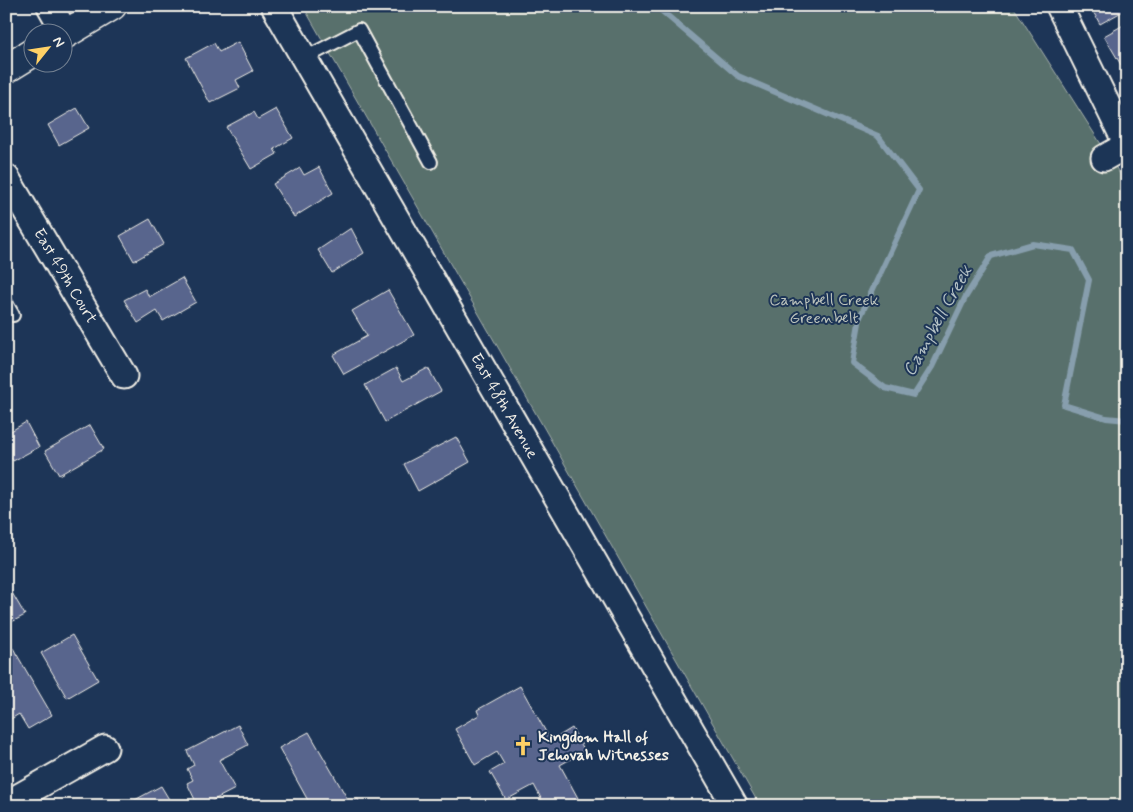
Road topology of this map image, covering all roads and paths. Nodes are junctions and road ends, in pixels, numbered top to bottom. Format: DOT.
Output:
graph roads {
  1 [pos="50,6"];
  2 [pos="112,6"];
  3 [pos="274,6"];
  4 [pos="1059,6"];
  5 [pos="58,22"];
  6 [pos="72,30"];
  7 [pos="303,59"];
  8 [pos="22,60"];
  9 [pos="6,69"];
  10 [pos="1127,145"];
  11 [pos="1104,158"];
  12 [pos="431,162"];
  13 [pos="6,178"];
  14 [pos="6,303"];
  15 [pos="13,315"];
  16 [pos="124,376"];
  17 [pos="105,748"];
  18 [pos="8,803"];
  19 [pos="735,806"];
  1 -- 5 [label="street"];
  2 -- 6 [label="main road"];
  3 -- 7 [label="street, East 48th Avenue"];
  4 -- 10 [label="street"];
  7 -- 12 [label="lane"];
  7 -- 19 [label="street, East 48th Avenue"];
  8 -- 9 [label="main road"];
  10 -- 11 [label="street"];
  13 -- 16 [label="street, East 49th Court"];
  14 -- 15 [label="lane"];
  17 -- 18 [label="street"];
}
